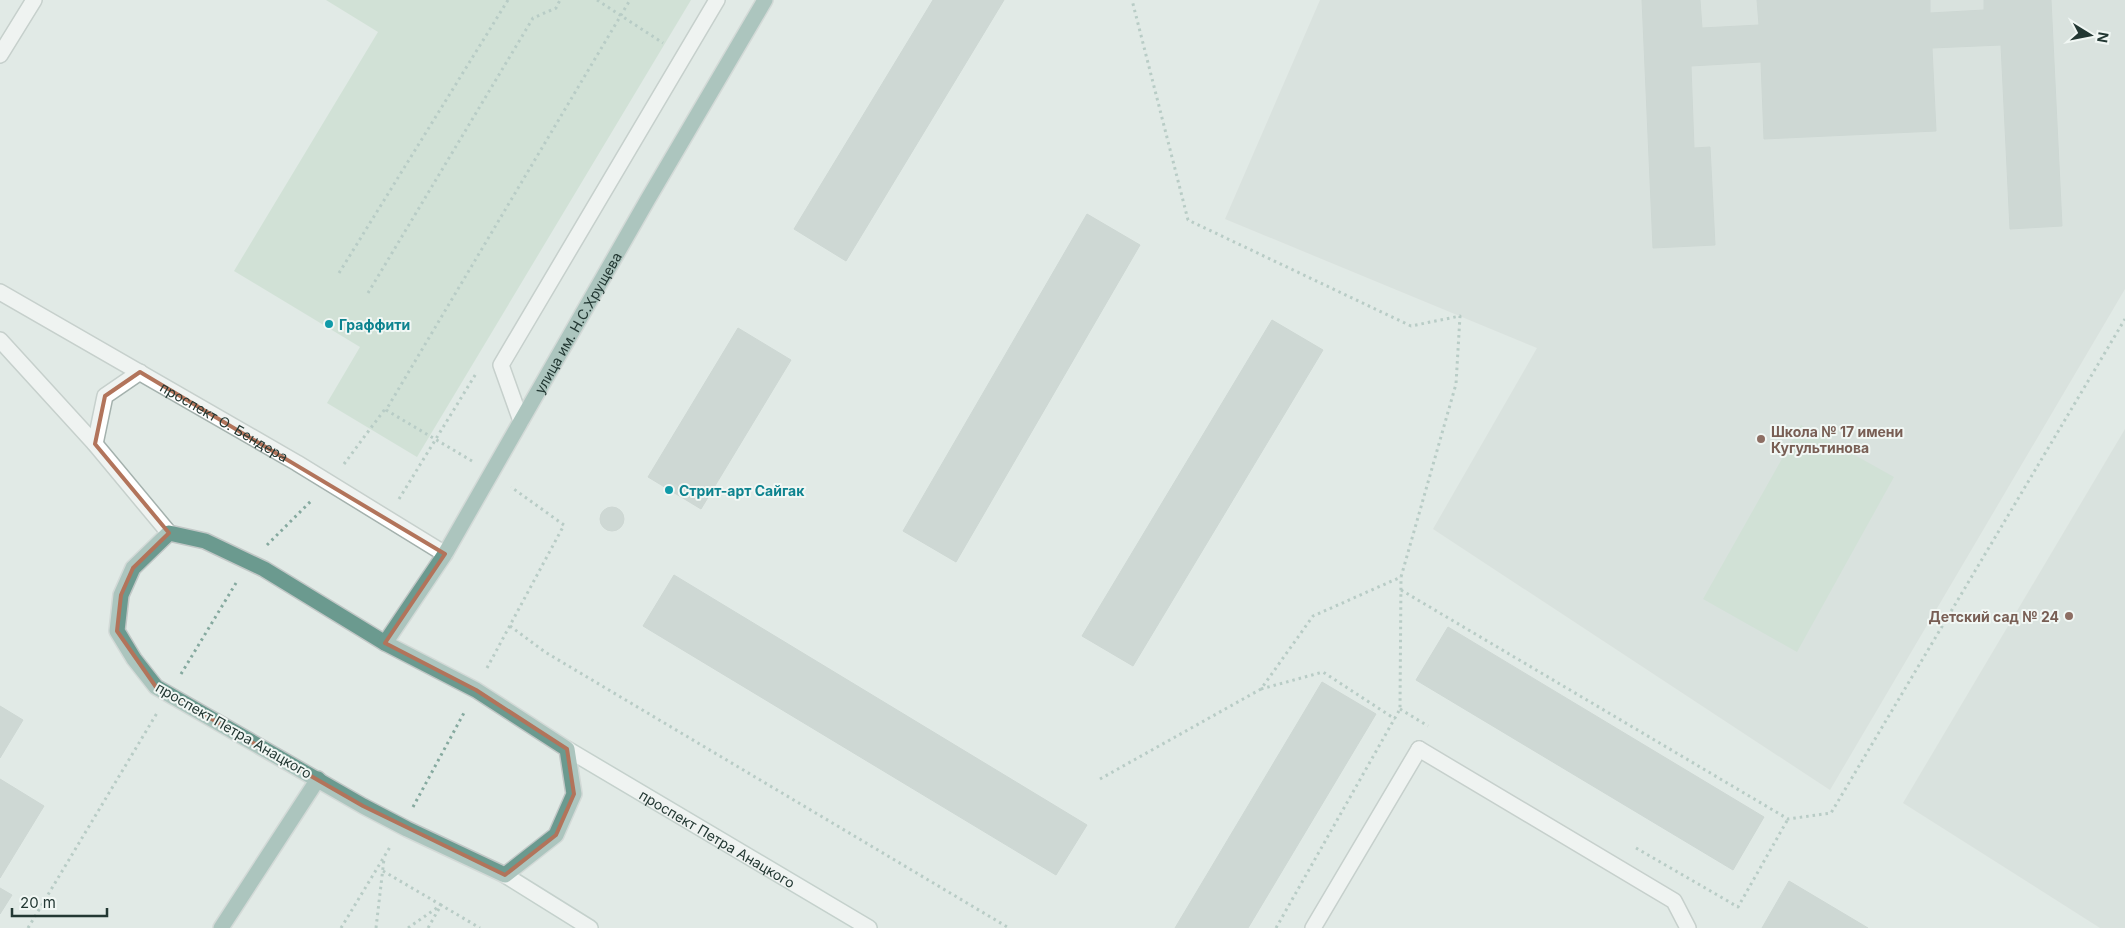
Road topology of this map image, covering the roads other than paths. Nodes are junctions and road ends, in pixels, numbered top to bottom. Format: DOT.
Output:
graph roads {
  1 [pos="34,0"];
  2 [pos="717,0"];
  3 [pos="765,0"];
  4 [pos="0,55"];
  5 [pos="0,292"];
  6 [pos="0,340"];
  7 [pos="140,372"];
  8 [pos="521,421"];
  9 [pos="95,444"];
  10 [pos="169,533"];
  11 [pos="445,554"];
  12 [pos="384,643"];
  13 [pos="567,749"];
  14 [pos="318,779"];
  15 [pos="506,874"];
  16 [pos="221,928"];
  17 [pos="590,928"];
  18 [pos="869,928"];
  19 [pos="1313,928"];
  20 [pos="1688,928"];
  1 -- 4 [label="street"];
  2 -- 8 [label="street"];
  3 -- 8 [label="main road, улица им. Н.С.Хрущева"];
  5 -- 7 [label="street, проспект О. Бендера"];
  6 -- 9 [label="street"];
  7 -- 9 [label="street"];
  7 -- 11 [label="street, проспект О. Бендера"];
  8 -- 11 [label="main road, улица им. Н.С.Хрущева"];
  9 -- 10 [label="street"];
  10 -- 12 [label="main road, проспект Петра Анацкого"];
  10 -- 14 [label="main road, проспект Петра Анацкого"];
  11 -- 12 [label="main road, улица им. Н.С.Хрущева"];
  12 -- 13 [label="main road, проспект Петра Анацкого"];
  13 -- 15 [label="main road"];
  13 -- 18 [label="street, проспект Петра Анацкого"];
  14 -- 15 [label="main road, проспект Петра Анацкого"];
  14 -- 16 [label="main road"];
  15 -- 17 [label="street, проспект Петра Анацкого"];
  19 -- 20 [label="street"];
}
